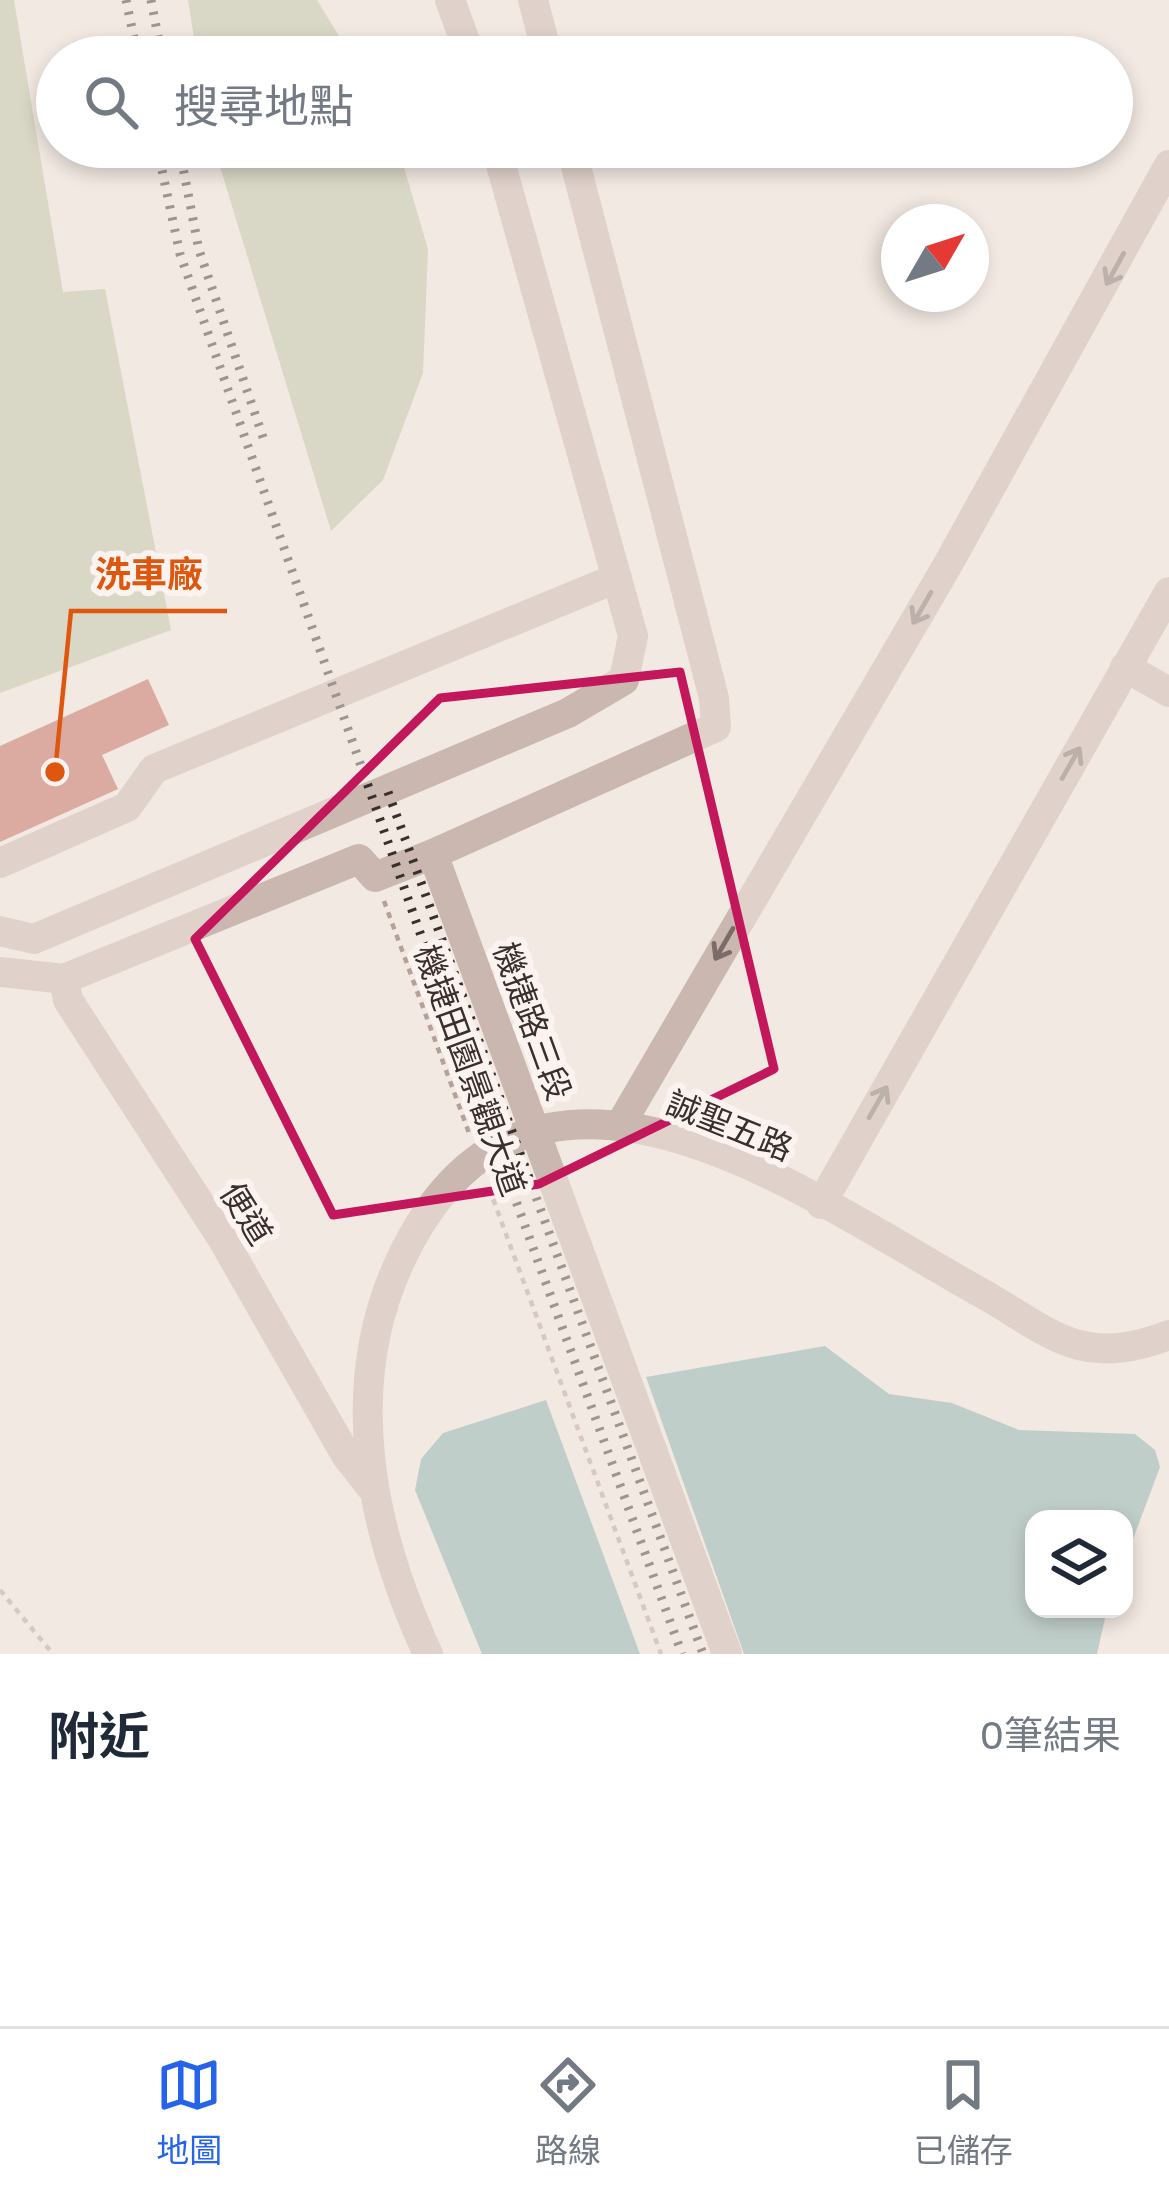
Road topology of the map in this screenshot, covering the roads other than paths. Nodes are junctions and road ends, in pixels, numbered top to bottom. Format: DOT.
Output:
graph roads {
  1 [pos="451,0"];
  2 [pos="533,0"];
  3 [pos="464,36"];
  4 [pos="542,36"];
  5 [pos="1169,165"];
  6 [pos="502,168"];
  7 [pos="576,168"];
  8 [pos="617,578"];
  9 [pos="1169,592"];
  10 [pos="1125,668"];
  11 [pos="1169,692"];
  12 [pos="433,854"];
  13 [pos="0,863"];
  14 [pos="0,931"];
  15 [pos="0,972"];
  16 [pos="64,979"];
  17 [pos="622,1122"];
  18 [pos="535,1132"];
  19 [pos="820,1204"];
  20 [pos="1169,1335"];
  21 [pos="370,1486"];
  22 [pos="428,1654"];
  23 [pos="727,1654"];
  1 -- 3 [label="street"];
  2 -- 4 [label="street"];
  5 -- 17 [label="street, one-way"];
  6 -- 8 [label="street"];
  7 -- 12 [label="street"];
  8 -- 13 [label="street"];
  8 -- 14 [label="street"];
  9 -- 10 [label="street"];
  10 -- 11 [label="street"];
  19 -- 10 [label="street, one-way"];
  12 -- 16 [label="street"];
  12 -- 18 [label="street, 機捷路三段"];
  15 -- 16 [label="street"];
  16 -- 21 [label="street, 便道"];
  17 -- 18 [label="street, 誠聖五路"];
  17 -- 19 [label="street, 誠聖五路"];
  18 -- 21 [label="street, 誠聖五路"];
  18 -- 23 [label="street, 機捷路三段"];
  19 -- 20 [label="street, 誠聖五路"];
  21 -- 22 [label="street, 誠聖五路"];
}
